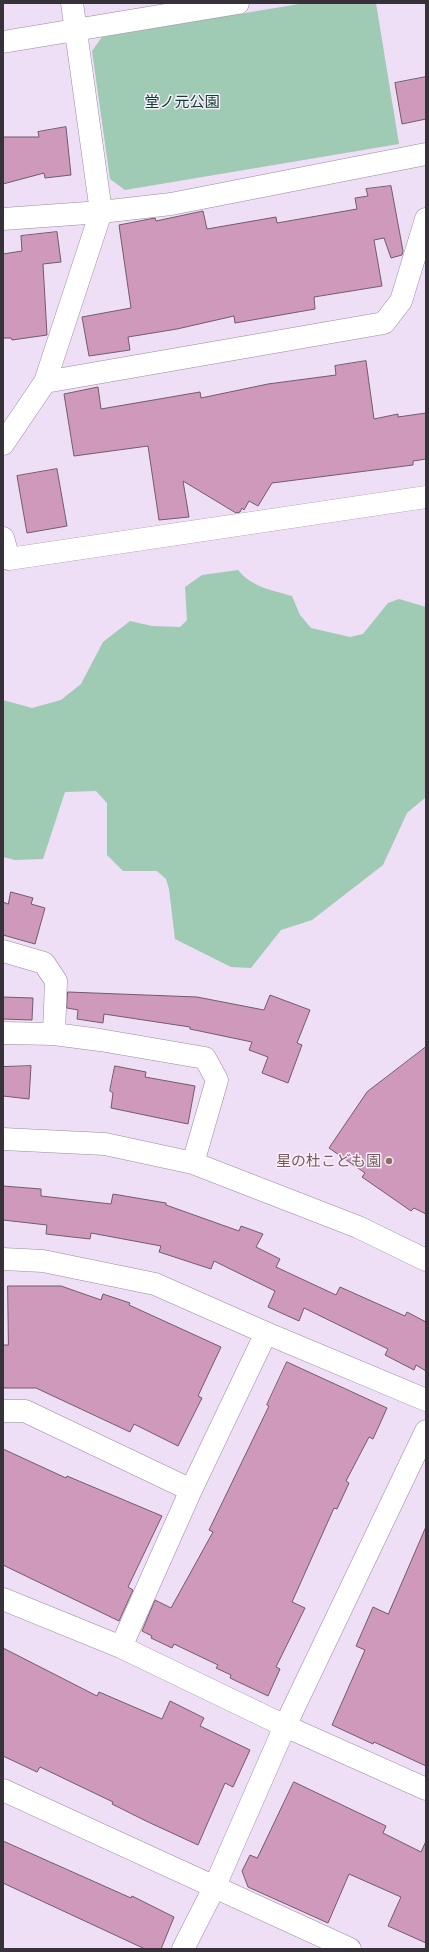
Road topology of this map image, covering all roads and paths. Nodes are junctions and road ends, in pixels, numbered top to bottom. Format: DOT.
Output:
graph roads {
  1 [pos="72,3"];
  2 [pos="238,3"];
  3 [pos="77,30"];
  4 [pos="3,42"];
  5 [pos="426,154"];
  6 [pos="101,212"];
  7 [pos="426,219"];
  8 [pos="3,220"];
  9 [pos="45,382"];
  10 [pos="3,444"];
  11 [pos="426,497"];
  12 [pos="3,538"];
  13 [pos="3,951"];
  14 [pos="3,1033"];
  15 [pos="54,1034"];
  16 [pos="3,1139"];
  17 [pos="193,1163"];
  18 [pos="3,1259"];
  19 [pos="426,1260"];
  20 [pos="266,1333"];
  21 [pos="426,1400"];
  22 [pos="3,1411"];
  23 [pos="426,1431"];
  24 [pos="191,1490"];
  25 [pos="3,1599"];
  26 [pos="121,1647"];
  27 [pos="285,1726"];
  28 [pos="426,1789"];
  29 [pos="3,1790"];
  30 [pos="214,1888"];
  31 [pos="183,1949"];
  32 [pos="350,1949"];
  1 -- 3 [label="street"];
  2 -- 3 [label="street"];
  3 -- 4 [label="street"];
  3 -- 6 [label="street"];
  5 -- 6 [label="street"];
  6 -- 8 [label="street"];
  6 -- 9 [label="street"];
  7 -- 9 [label="street"];
  9 -- 10 [label="street"];
  11 -- 12 [label="street"];
  13 -- 15 [label="street"];
  14 -- 15 [label="street"];
  15 -- 17 [label="street"];
  16 -- 17 [label="street"];
  17 -- 19 [label="street"];
  18 -- 20 [label="street"];
  20 -- 21 [label="street"];
  20 -- 24 [label="street"];
  22 -- 24 [label="street"];
  23 -- 27 [label="street"];
  24 -- 26 [label="street"];
  25 -- 26 [label="street"];
  26 -- 27 [label="street"];
  27 -- 28 [label="street"];
  27 -- 30 [label="street"];
  29 -- 30 [label="street"];
  30 -- 31 [label="street"];
  30 -- 32 [label="street"];
}
